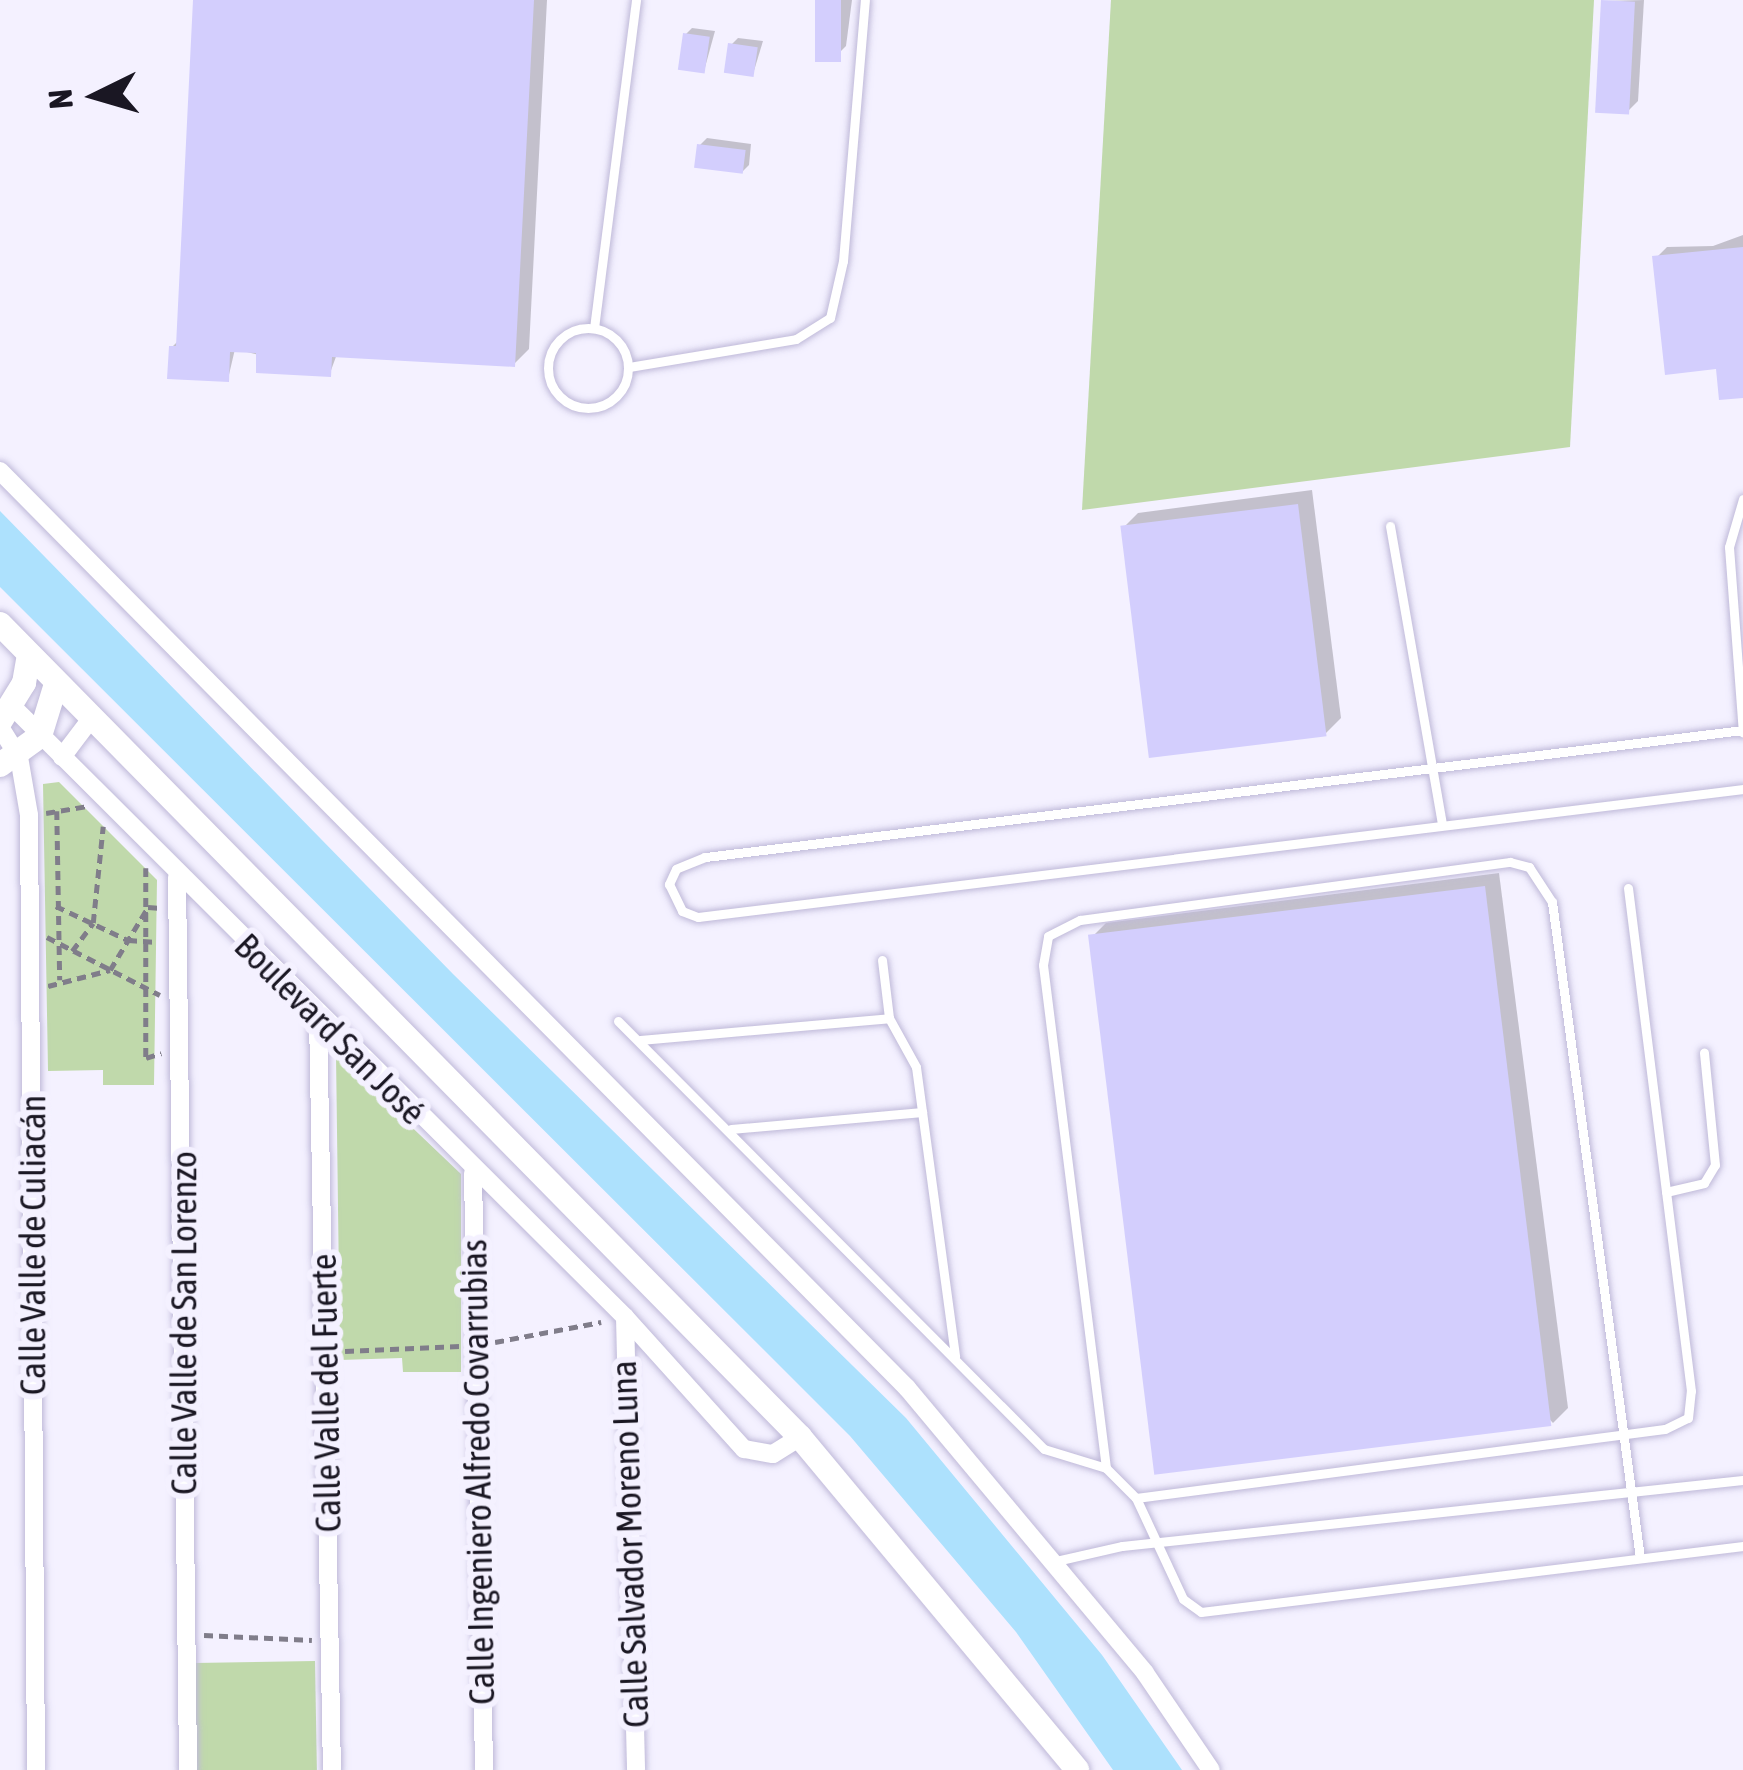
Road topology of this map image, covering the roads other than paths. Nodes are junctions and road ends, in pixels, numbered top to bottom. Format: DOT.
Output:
graph roads {
  1 [pos="636,0"];
  2 [pos="865,0"];
  3 [pos="594,328"];
  4 [pos="628,367"];
  5 [pos="0,471"];
  6 [pos="1743,499"];
  7 [pos="1390,526"];
  8 [pos="0,624"];
  9 [pos="29,655"];
  10 [pos="56,684"];
  11 [pos="4,719"];
  12 [pos="90,720"];
  13 [pos="1743,731"];
  14 [pos="40,736"];
  15 [pos="62,758"];
  16 [pos="9,761"];
  17 [pos="1433,770"];
  18 [pos="1743,789"];
  19 [pos="1442,824"];
  20 [pos="176,877"];
  21 [pos="1628,888"];
  22 [pos="882,960"];
  23 [pos="318,1016"];
  24 [pos="889,1018"];
  25 [pos="618,1021"];
  26 [pos="640,1040"];
  27 [pos="1704,1053"];
  28 [pos="922,1112"];
  29 [pos="730,1129"];
  30 [pos="473,1173"];
  31 [pos="1666,1192"];
  32 [pos="625,1318"];
  33 [pos="955,1356"];
  34 [pos="1624,1433"];
  35 [pos="800,1437"];
  36 [pos="1106,1468"];
  37 [pos="1743,1480"];
  38 [pos="1632,1494"];
  39 [pos="1136,1498"];
  40 [pos="1162,1543"];
  41 [pos="1743,1546"];
  42 [pos="1640,1558"];
  43 [pos="1056,1561"];
  44 [pos="36,1770"];
  45 [pos="188,1770"];
  46 [pos="332,1770"];
  47 [pos="484,1770"];
  48 [pos="636,1770"];
  49 [pos="1077,1770"];
  50 [pos="1211,1770"];
  1 -- 3 [label="lane"];
  2 -- 4 [label="lane"];
  3 -- 4 [label="lane"];
  3 -- 4 [label="lane"];
  5 -- 43 [label="street"];
  6 -- 13 [label="lane"];
  7 -- 17 [label="lane"];
  8 -- 9 [label="street"];
  9 -- 10 [label="street"];
  9 -- 11 [label="street"];
  10 -- 12 [label="street"];
  10 -- 14 [label="street"];
  11 -- 14 [label="street, Boulevard San José"];
  11 -- 16 [label="street, Calle Valle de Culiacán"];
  12 -- 15 [label="street"];
  12 -- 35 [label="street"];
  13 -- 17 [label="lane"];
  14 -- 15 [label="street, Boulevard San José"];
  14 -- 16 [label="street"];
  15 -- 20 [label="street, Boulevard San José"];
  16 -- 44 [label="street, Calle Valle de Culiacán"];
  17 -- 19 [label="lane"];
  17 -- 19 [label="lane"];
  18 -- 19 [label="lane"];
  20 -- 23 [label="street, Boulevard San José"];
  20 -- 45 [label="street, Calle Valle de San Lorenzo"];
  21 -- 31 [label="lane"];
  22 -- 24 [label="lane"];
  23 -- 30 [label="street, Boulevard San José"];
  23 -- 46 [label="street, Calle Valle del Fuerte"];
  24 -- 26 [label="lane"];
  24 -- 28 [label="lane"];
  25 -- 26 [label="lane"];
  26 -- 29 [label="lane"];
  27 -- 31 [label="lane"];
  28 -- 29 [label="lane"];
  28 -- 33 [label="lane"];
  29 -- 33 [label="lane"];
  30 -- 32 [label="street, Boulevard San José"];
  30 -- 47 [label="street, Calle Ingeniero Alfredo Covarrubias"];
  31 -- 34 [label="lane"];
  32 -- 35 [label="street, Boulevard San José"];
  32 -- 48 [label="street, Calle Salvador Moreno Luna"];
  33 -- 36 [label="lane"];
  34 -- 36 [label="lane"];
  34 -- 38 [label="lane"];
  34 -- 39 [label="lane"];
  35 -- 49 [label="street"];
  36 -- 39 [label="lane"];
  37 -- 38 [label="lane"];
  38 -- 40 [label="lane"];
  38 -- 42 [label="lane"];
  39 -- 40 [label="lane"];
  40 -- 42 [label="lane"];
  40 -- 43 [label="lane"];
  41 -- 42 [label="lane"];
  43 -- 50 [label="street"];
}
